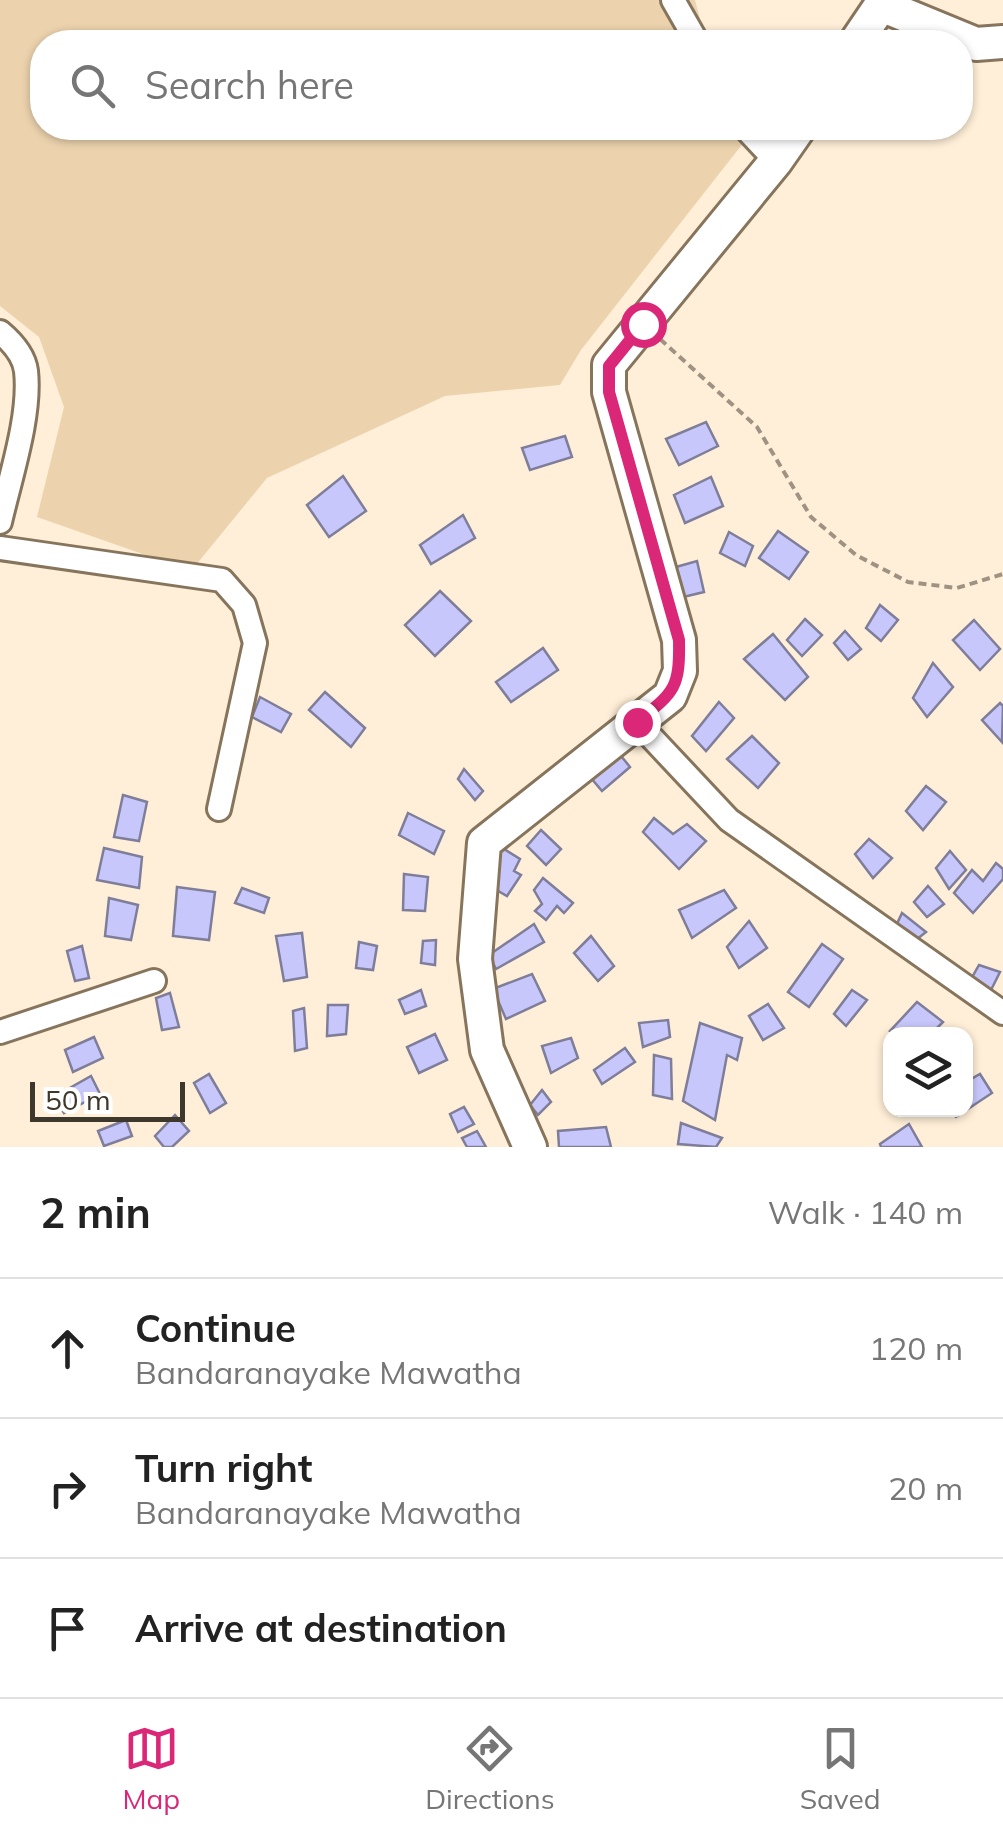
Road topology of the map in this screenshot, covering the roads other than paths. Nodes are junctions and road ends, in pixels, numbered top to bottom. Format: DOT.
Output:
graph roads {
  1 [pos="673,0"];
  2 [pos="880,2"];
  3 [pos="690,30"];
  4 [pos="863,30"];
  5 [pos="944,30"];
  6 [pos="1003,42"];
  7 [pos="973,43"];
  8 [pos="756,140"];
  9 [pos="791,140"];
  10 [pos="776,161"];
  11 [pos="0,332"];
  12 [pos="0,522"];
  13 [pos="0,548"];
  14 [pos="637,722"];
  15 [pos="219,809"];
  16 [pos="154,981"];
  17 [pos="1003,1013"];
  18 [pos="0,1032"];
  19 [pos="530,1147"];
  1 -- 3 [label="street"];
  2 -- 4 [label="street"];
  2 -- 5 [label="street"];
  6 -- 7 [label="street"];
  8 -- 10 [label="street"];
  9 -- 10 [label="street"];
  10 -- 14 [label="street"];
  11 -- 12 [label="street"];
  13 -- 15 [label="street"];
  14 -- 17 [label="street"];
  14 -- 19 [label="street"];
  16 -- 18 [label="street"];
}
